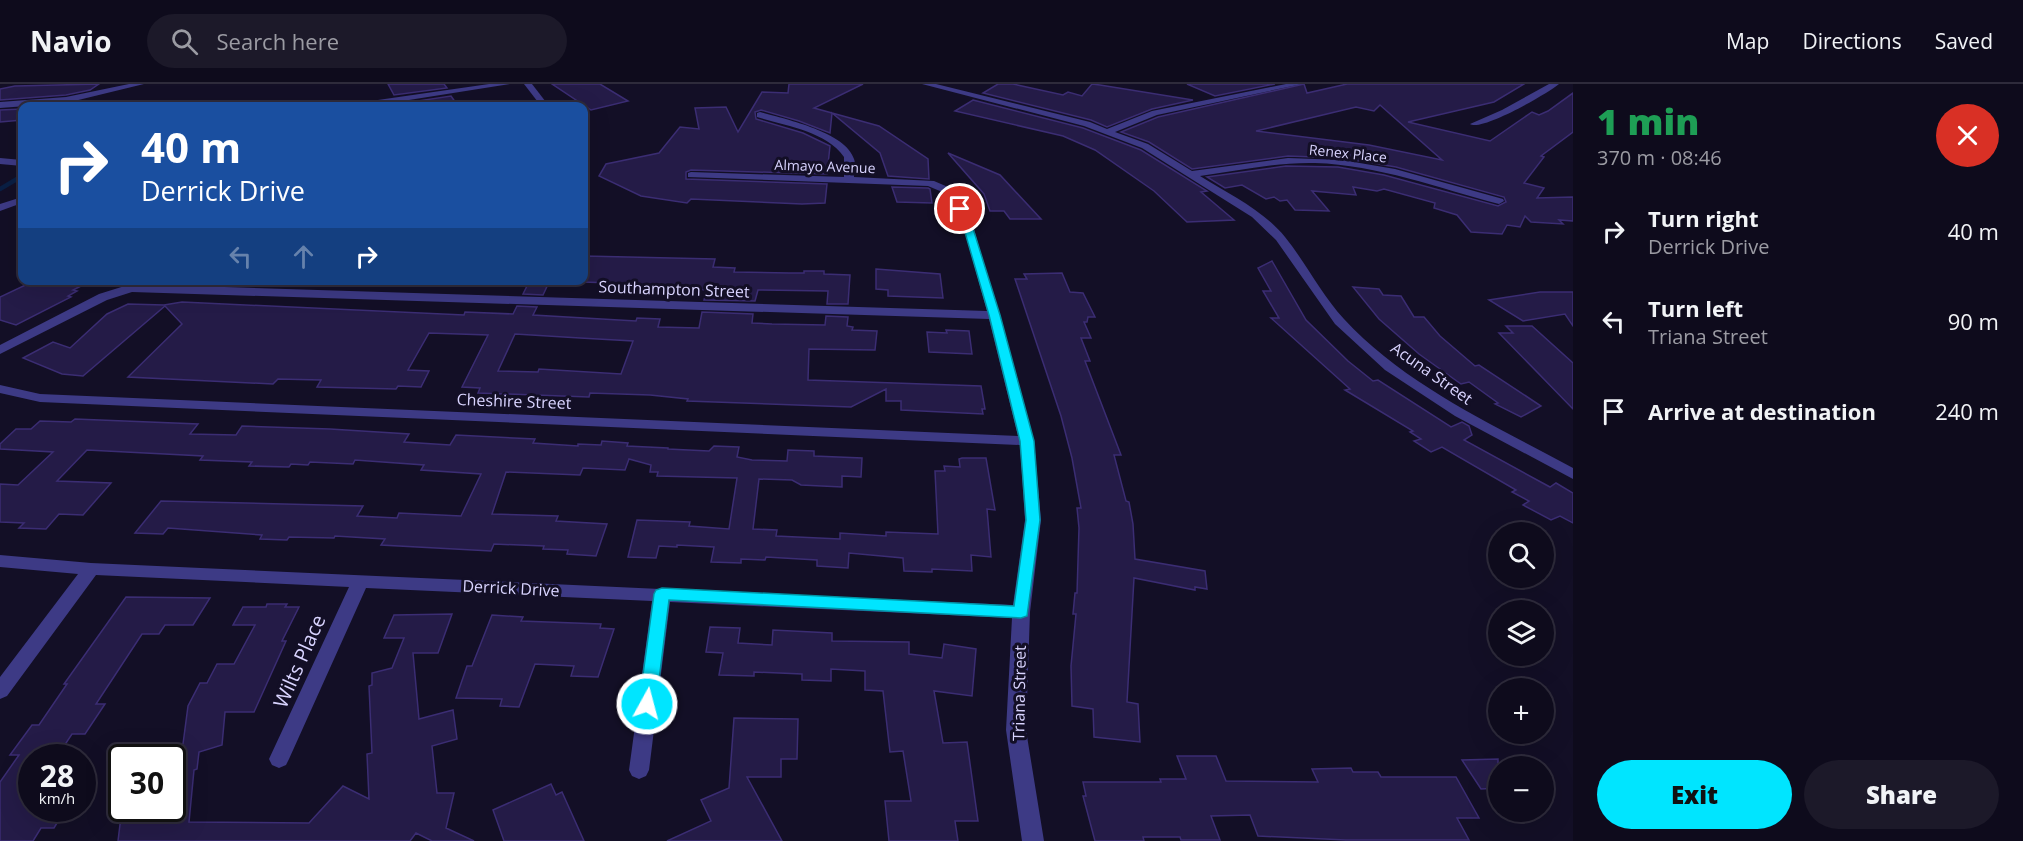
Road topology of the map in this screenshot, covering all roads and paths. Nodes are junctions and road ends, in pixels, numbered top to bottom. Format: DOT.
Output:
graph roads {
  1 [pos="140,84"];
  2 [pos="506,84"];
  3 [pos="528,84"];
  4 [pos="926,84"];
  5 [pos="1298,84"];
  6 [pos="1555,84"];
  7 [pos="128,85"];
  8 [pos="40,102"];
  9 [pos="384,102"];
  10 [pos="542,102"];
  11 [pos="18,104"];
  12 [pos="0,105"];
  13 [pos="760,115"];
  14 [pos="1473,124"];
  15 [pos="1109,131"];
  16 [pos="0,161"];
  17 [pos="18,163"];
  18 [pos="1192,174"];
  19 [pos="691,175"];
  20 [pos="849,181"];
  21 [pos="954,197"];
  22 [pos="18,201"];
  23 [pos="1499,201"];
  24 [pos="0,208"];
  25 [pos="994,315"];
  26 [pos="0,350"];
  27 [pos="0,389"];
  28 [pos="1027,441"];
  29 [pos="1573,474"];
  30 [pos="0,561"];
  31 [pos="91,570"];
  32 [pos="360,581"];
  33 [pos="662,594"];
  34 [pos="1021,612"];
  35 [pos="0,691"];
  36 [pos="279,759"];
  37 [pos="639,770"];
  38 [pos="1033,841"];
  1 -- 7 [label="street"];
  2 -- 9 [label="street"];
  3 -- 10 [label="street"];
  4 -- 15 [label="street, Acuna Street"];
  5 -- 15 [label="street"];
  6 -- 14 [label="street"];
  7 -- 8 [label="street"];
  11 -- 12 [label="street"];
  13 -- 20 [label="street"];
  15 -- 18 [label="street, Acuna Street"];
  16 -- 17 [label="street"];
  18 -- 23 [label="street, Renex Place"];
  18 -- 29 [label="street, Acuna Street"];
  19 -- 20 [label="street, Almayo Avenue"];
  20 -- 21 [label="street, Almayo Avenue"];
  21 -- 25 [label="street, Triana Street"];
  22 -- 24 [label="street"];
  25 -- 26 [label="street, Southampton Street"];
  25 -- 28 [label="street, Triana Street"];
  27 -- 28 [label="street, Cheshire Street"];
  28 -- 34 [label="street, Triana Street"];
  30 -- 31 [label="street, Derrick Drive"];
  31 -- 32 [label="street, Derrick Drive"];
  31 -- 35 [label="street"];
  32 -- 33 [label="street, Derrick Drive"];
  32 -- 36 [label="street, Wilts Place"];
  33 -- 34 [label="street, Derrick Drive"];
  33 -- 37 [label="street"];
  34 -- 38 [label="street, Triana Street"];
}
